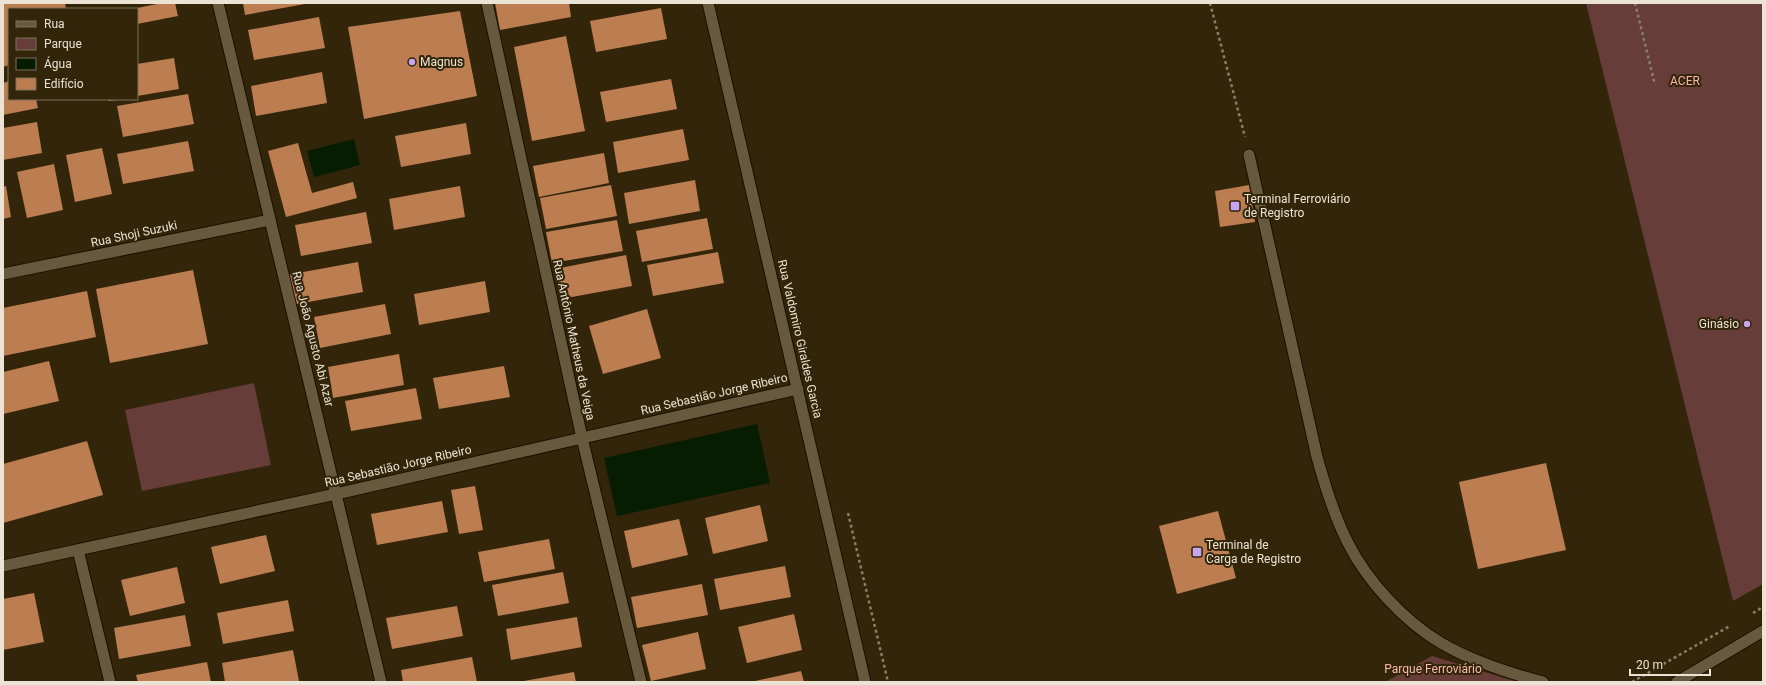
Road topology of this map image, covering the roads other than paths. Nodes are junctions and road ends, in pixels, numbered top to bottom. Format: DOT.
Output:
graph roads {
  1 [pos="218,3"];
  2 [pos="487,3"];
  3 [pos="708,3"];
  4 [pos="1249,155"];
  5 [pos="270,220"];
  6 [pos="3,274"];
  7 [pos="798,389"];
  8 [pos="582,438"];
  9 [pos="336,494"];
  10 [pos="78,550"];
  11 [pos="3,566"];
  12 [pos="1763,631"];
  13 [pos="110,682"];
  14 [pos="381,682"];
  15 [pos="641,682"];
  16 [pos="865,682"];
  17 [pos="1543,682"];
  18 [pos="1677,682"];
  1 -- 5 [label="street, Rua João Agusto Abi Azar"];
  2 -- 8 [label="street, Rua Antônio Matheus da Veiga"];
  3 -- 7 [label="street, Rua Valdomiro Giraldes Garcia"];
  4 -- 17 [label="street"];
  5 -- 6 [label="street, Rua Shoji Suzuki"];
  5 -- 9 [label="street, Rua João Agusto Abi Azar"];
  7 -- 8 [label="street, Rua Sebastião Jorge Ribeiro"];
  7 -- 16 [label="street, Rua Valdomiro Giraldes Garcia"];
  8 -- 9 [label="street, Rua Sebastião Jorge Ribeiro"];
  8 -- 15 [label="street, Rua Antônio Matheus da Veiga"];
  9 -- 10 [label="street, Rua Sebastião Jorge Ribeiro"];
  9 -- 14 [label="street, Rua João Agusto Abi Azar"];
  10 -- 11 [label="street, Rua Sebastião Jorge Ribeiro"];
  10 -- 13 [label="street"];
  12 -- 18 [label="street"];
}
